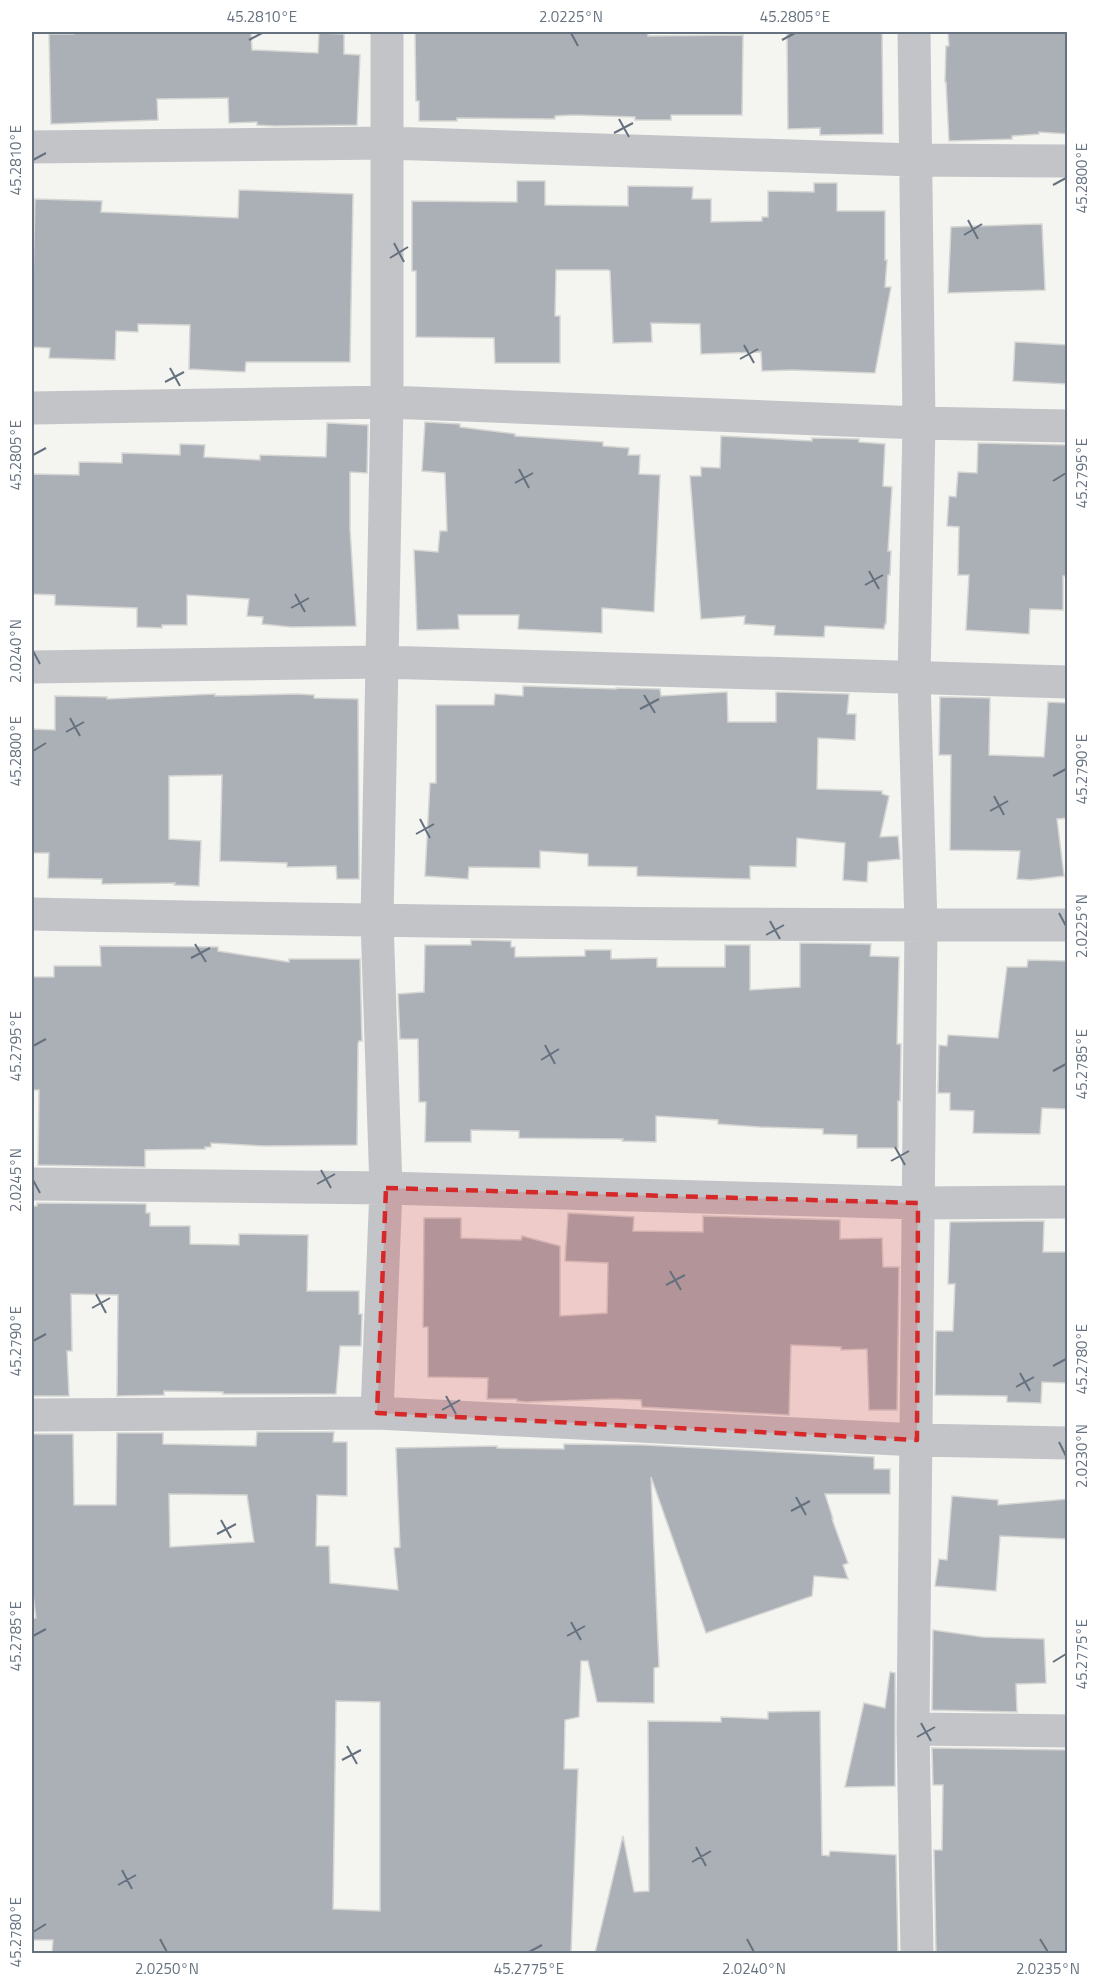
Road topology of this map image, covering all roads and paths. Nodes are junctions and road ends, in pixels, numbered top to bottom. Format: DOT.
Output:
graph roads {
  1 [pos="387,32"];
  2 [pos="914,32"];
  3 [pos="387,143"];
  4 [pos="32,147"];
  5 [pos="914,160"];
  6 [pos="1068,161"];
  7 [pos="387,402"];
  8 [pos="32,408"];
  9 [pos="919,423"];
  10 [pos="1068,426"];
  11 [pos="381,662"];
  12 [pos="32,667"];
  13 [pos="914,678"];
  14 [pos="1068,682"];
  15 [pos="32,914"];
  16 [pos="377,921"];
  17 [pos="1068,925"];
  18 [pos="921,926"];
  19 [pos="32,1185"];
  20 [pos="386,1188"];
  21 [pos="1068,1202"];
  22 [pos="918,1203"];
  23 [pos="377,1413"];
  24 [pos="32,1415"];
  25 [pos="917,1440"];
  26 [pos="1068,1443"];
  27 [pos="914,1729"];
  28 [pos="1068,1731"];
  29 [pos="917,1953"];
  1 -- 3 [label="street"];
  2 -- 5 [label="street"];
  3 -- 4 [label="street"];
  3 -- 5 [label="street"];
  3 -- 7 [label="street"];
  5 -- 6 [label="street"];
  5 -- 9 [label="street"];
  7 -- 8 [label="street"];
  7 -- 9 [label="street"];
  7 -- 11 [label="street"];
  9 -- 10 [label="street"];
  9 -- 13 [label="street"];
  11 -- 12 [label="street"];
  11 -- 13 [label="street"];
  11 -- 16 [label="street"];
  13 -- 14 [label="street"];
  13 -- 18 [label="street"];
  15 -- 16 [label="street"];
  16 -- 18 [label="street"];
  16 -- 20 [label="street"];
  17 -- 18 [label="street"];
  18 -- 22 [label="street"];
  19 -- 20 [label="street"];
  20 -- 22 [label="street"];
  20 -- 23 [label="street"];
  21 -- 22 [label="street"];
  22 -- 25 [label="street"];
  23 -- 24 [label="street"];
  23 -- 25 [label="street"];
  25 -- 26 [label="street"];
  25 -- 27 [label="street"];
  27 -- 28 [label="street"];
  27 -- 29 [label="street"];
}
